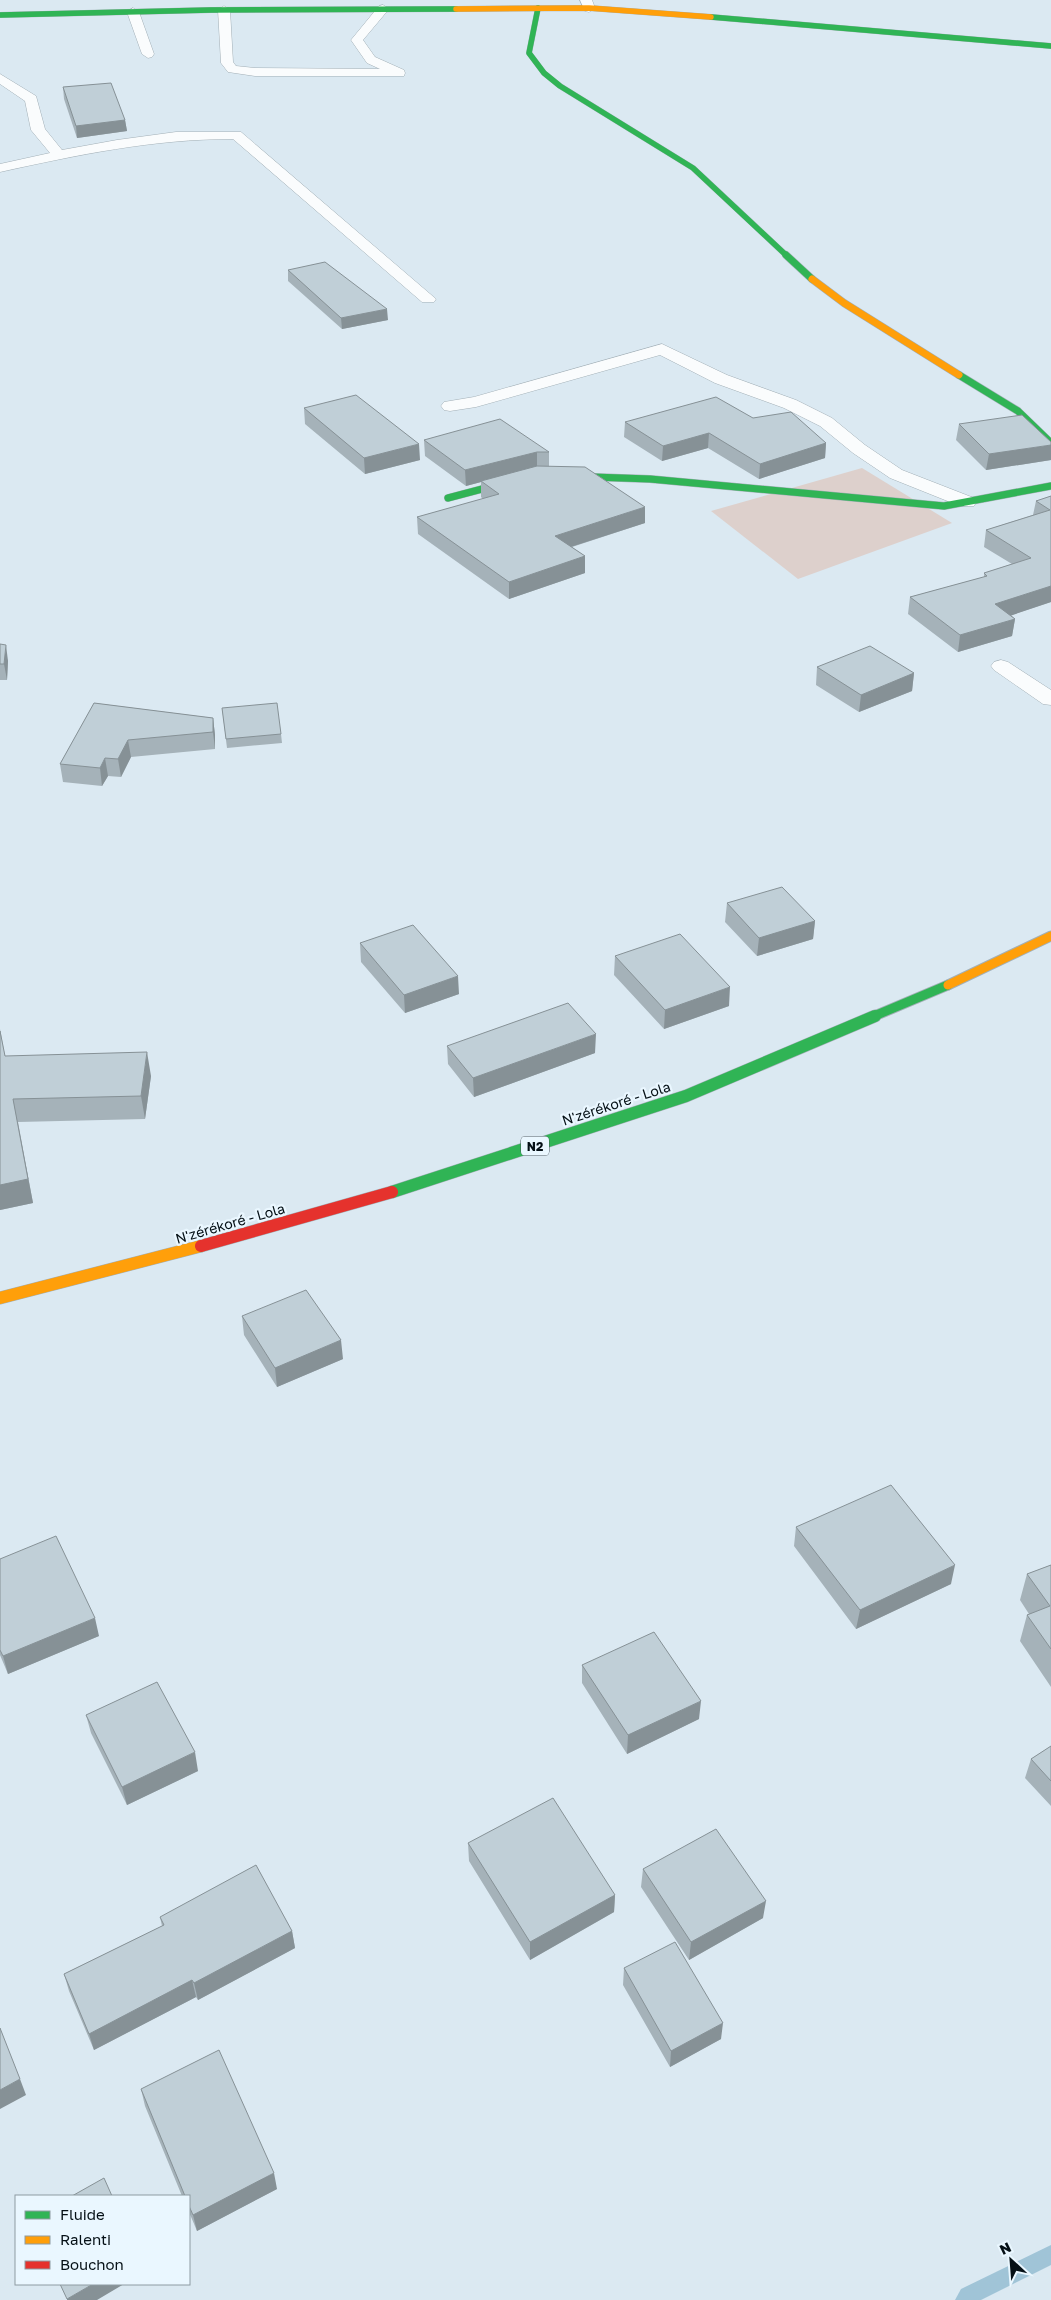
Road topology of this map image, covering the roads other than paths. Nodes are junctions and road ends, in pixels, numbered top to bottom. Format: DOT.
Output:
graph roads {
  1 [pos="587,4"];
  2 [pos="538,8"];
  3 [pos="383,9"];
  4 [pos="224,10"];
  5 [pos="133,12"];
  6 [pos="0,15"];
  7 [pos="1051,46"];
  8 [pos="148,54"];
  9 [pos="398,73"];
  10 [pos="0,78"];
  11 [pos="411,79"];
  12 [pos="59,155"];
  13 [pos="0,168"];
  14 [pos="428,299"];
  15 [pos="450,406"];
  16 [pos="1051,443"];
  17 [pos="556,476"];
  18 [pos="528,478"];
  19 [pos="1051,486"];
  20 [pos="448,498"];
  21 [pos="967,502"];
  22 [pos="1001,666"];
  23 [pos="1051,699"];
  24 [pos="1051,936"];
  25 [pos="0,1298"];
  1 -- 2 [label="main road"];
  1 -- 7 [label="main road"];
  2 -- 3 [label="main road"];
  2 -- 16 [label="main road"];
  3 -- 4 [label="main road"];
  3 -- 9 [label="street"];
  4 -- 5 [label="main road"];
  4 -- 9 [label="street"];
  5 -- 6 [label="main road"];
  5 -- 8 [label="street"];
  9 -- 11 [label="street"];
  10 -- 12 [label="street"];
  12 -- 13 [label="street"];
  12 -- 14 [label="street"];
  15 -- 21 [label="street"];
  17 -- 21 [label="main road"];
  18 -- 20 [label="main road"];
  19 -- 21 [label="main road"];
  22 -- 23 [label="street"];
  24 -- 25 [label="main road, N'zérékoré - Lola / N2"];
}
